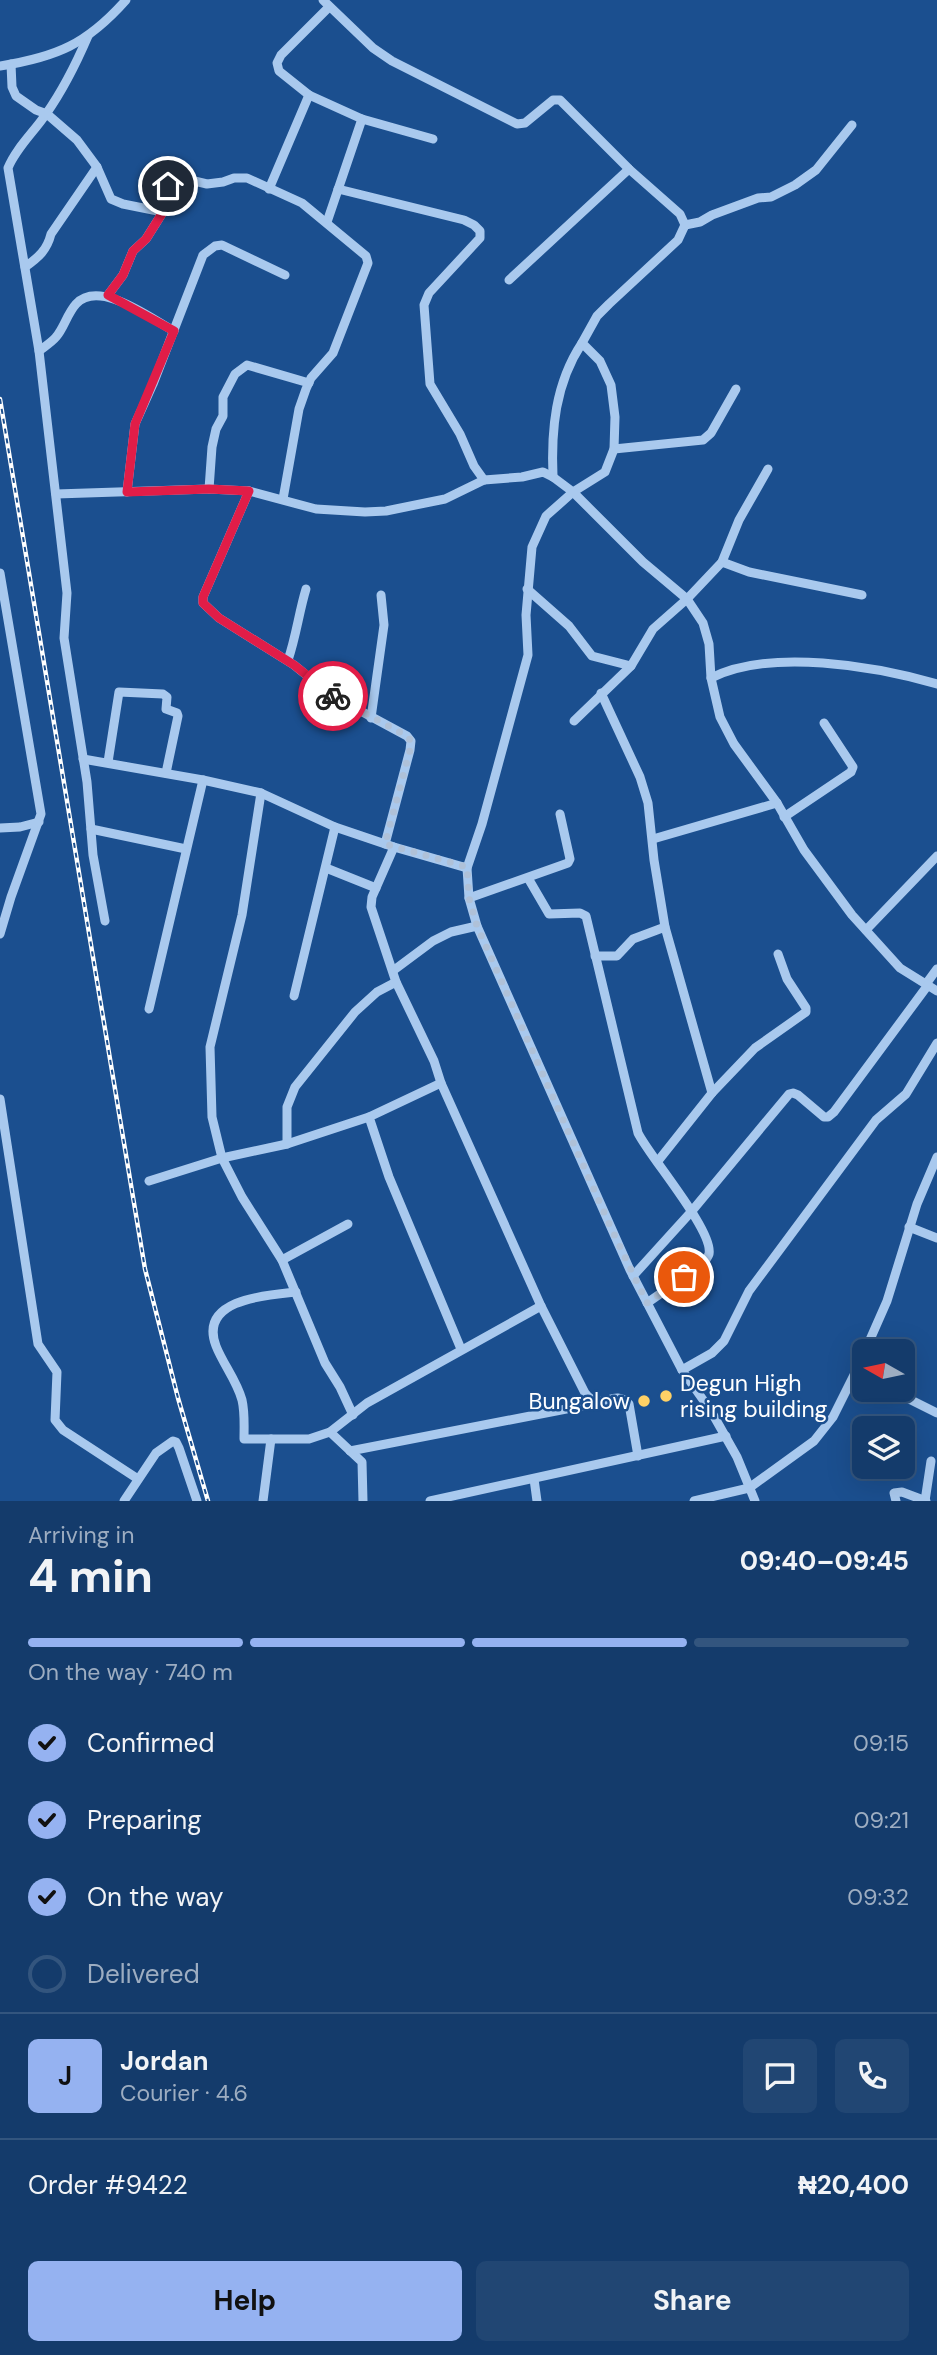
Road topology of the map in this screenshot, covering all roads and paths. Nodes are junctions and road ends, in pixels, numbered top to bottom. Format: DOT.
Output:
graph roads {
  1 [pos="126,0"];
  2 [pos="326,3"];
  3 [pos="88,36"];
  4 [pos="11,65"];
  5 [pos="0,66"];
  6 [pos="309,95"];
  7 [pos="47,114"];
  8 [pos="362,119"];
  9 [pos="852,125"];
  10 [pos="433,139"];
  11 [pos="97,167"];
  12 [pos="629,169"];
  13 [pos="269,189"];
  14 [pos="338,189"];
  15 [pos="163,212"];
  16 [pos="327,222"];
  17 [pos="685,225"];
  18 [pos="25,267"];
  19 [pos="285,275"];
  20 [pos="509,280"];
  21 [pos="108,295"];
  22 [pos="174,331"];
  23 [pos="582,343"];
  24 [pos="39,351"];
  25 [pos="309,383"];
  26 [pos="736,389"];
  27 [pos="614,449"];
  28 [pos="768,469"];
  29 [pos="553,477"];
  30 [pos="484,480"];
  31 [pos="209,489"];
  32 [pos="249,491"];
  33 [pos="127,492"];
  34 [pos="573,492"];
  35 [pos="56,494"];
  36 [pos="283,499"];
  37 [pos="722,562"];
  38 [pos="0,573"];
  39 [pos="306,589"];
  40 [pos="527,589"];
  41 [pos="382,595"];
  42 [pos="862,595"];
  43 [pos="687,599"];
  44 [pos="288,660"];
  45 [pos="631,666"];
  46 [pos="711,678"];
  47 [pos="937,684"];
  48 [pos="601,693"];
  49 [pos="371,718"];
  50 [pos="574,720"];
  51 [pos="824,723"];
  52 [pos="83,760"];
  53 [pos="108,762"];
  54 [pos="166,773"];
  55 [pos="203,779"];
  56 [pos="261,793"];
  57 [pos="777,803"];
  58 [pos="560,814"];
  59 [pos="784,817"];
  60 [pos="39,822"];
  61 [pos="335,827"];
  62 [pos="0,828"];
  63 [pos="91,829"];
  64 [pos="653,839"];
  65 [pos="389,845"];
  66 [pos="186,849"];
  67 [pos="937,856"];
  68 [pos="467,867"];
  69 [pos="326,868"];
  70 [pos="528,878"];
  71 [pos="376,888"];
  72 [pos="469,898"];
  73 [pos="105,920"];
  74 [pos="477,926"];
  75 [pos="666,927"];
  76 [pos="866,930"];
  77 [pos="0,934"];
  78 [pos="778,954"];
  79 [pos="595,956"];
  80 [pos="937,969"];
  81 [pos="394,970"];
  82 [pos="396,982"];
  83 [pos="930,987"];
  84 [pos="294,996"];
  85 [pos="149,1009"];
  86 [pos="937,1043"];
  87 [pos="441,1083"];
  88 [pos="712,1093"];
  89 [pos="0,1098"];
  90 [pos="369,1117"];
  91 [pos="287,1144"];
  92 [pos="937,1157"];
  93 [pos="222,1158"];
  94 [pos="658,1161"];
  95 [pos="149,1181"];
  96 [pos="691,1212"];
  97 [pos="348,1224"];
  98 [pos="909,1227"];
  99 [pos="937,1238"];
  100 [pos="282,1260"];
  101 [pos="633,1276"];
  102 [pos="296,1292"];
  103 [pos="647,1303"];
  104 [pos="541,1306"];
  105 [pos="871,1339"];
  106 [pos="461,1349"];
  107 [pos="682,1370"];
  108 [pos="852,1386"];
  109 [pos="915,1402"];
  110 [pos="599,1403"];
  111 [pos="937,1413"];
  112 [pos="353,1415"];
  113 [pos="330,1432"];
  114 [pos="726,1436"];
  115 [pos="271,1439"];
  116 [pos="350,1451"];
  117 [pos="638,1455"];
  118 [pos="931,1461"];
  119 [pos="138,1479"];
  120 [pos="534,1479"];
  121 [pos="749,1488"];
  122 [pos="124,1501"];
  123 [pos="197,1501"];
  124 [pos="263,1501"];
  125 [pos="363,1501"];
  126 [pos="430,1501"];
  127 [pos="537,1501"];
  128 [pos="694,1501"];
  129 [pos="755,1501"];
  130 [pos="896,1501"];
  131 [pos="925,1501"];
  1 -- 3 [label="street"];
  2 -- 6 [label="street"];
  2 -- 12 [label="street"];
  3 -- 4 [label="street"];
  3 -- 7 [label="street"];
  4 -- 5 [label="street"];
  4 -- 7 [label="street"];
  6 -- 8 [label="street"];
  6 -- 13 [label="street"];
  7 -- 11 [label="street"];
  7 -- 18 [label="street"];
  8 -- 10 [label="street"];
  8 -- 14 [label="street"];
  9 -- 17 [label="street"];
  11 -- 15 [label="street"];
  11 -- 18 [label="street"];
  12 -- 17 [label="street"];
  12 -- 20 [label="street"];
  13 -- 15 [label="street"];
  13 -- 16 [label="street"];
  14 -- 16 [label="street"];
  14 -- 30 [label="street"];
  15 -- 21 [label="street"];
  16 -- 25 [label="street"];
  17 -- 23 [label="street"];
  18 -- 24 [label="street"];
  19 -- 22 [label="street"];
  21 -- 22 [label="street"];
  21 -- 24 [label="street"];
  22 -- 33 [label="street"];
  23 -- 27 [label="street"];
  23 -- 29 [label="street"];
  24 -- 35 [label="street"];
  25 -- 31 [label="street"];
  25 -- 36 [label="street"];
  26 -- 27 [label="street"];
  27 -- 34 [label="street"];
  28 -- 37 [label="street"];
  29 -- 30 [label="street"];
  29 -- 34 [label="street"];
  30 -- 36 [label="street"];
  31 -- 32 [label="street"];
  31 -- 33 [label="street"];
  32 -- 36 [label="street"];
  32 -- 44 [label="street"];
  33 -- 35 [label="street"];
  34 -- 40 [label="street"];
  34 -- 43 [label="street"];
  35 -- 52 [label="street"];
  37 -- 42 [label="street"];
  37 -- 43 [label="street"];
  38 -- 60 [label="street"];
  39 -- 44 [label="street"];
  40 -- 45 [label="street"];
  40 -- 68 [label="street"];
  41 -- 49 [label="street"];
  43 -- 45 [label="street"];
  43 -- 46 [label="street"];
  44 -- 49 [label="street"];
  45 -- 48 [label="street"];
  46 -- 47 [label="street"];
  46 -- 57 [label="street"];
  48 -- 50 [label="street"];
  48 -- 64 [label="street"];
  49 -- 65 [label="street"];
  51 -- 59 [label="street"];
  52 -- 53 [label="street"];
  52 -- 63 [label="street"];
  53 -- 54 [label="street"];
  53 -- 54 [label="street"];
  54 -- 55 [label="street"];
  55 -- 56 [label="street"];
  55 -- 66 [label="street"];
  56 -- 61 [label="street"];
  56 -- 93 [label="street"];
  57 -- 59 [label="street"];
  57 -- 64 [label="street"];
  58 -- 70 [label="street"];
  59 -- 76 [label="street"];
  60 -- 62 [label="street"];
  60 -- 77 [label="street"];
  61 -- 65 [label="street"];
  61 -- 69 [label="street"];
  63 -- 66 [label="street"];
  63 -- 73 [label="street"];
  64 -- 75 [label="street"];
  65 -- 68 [label="street"];
  65 -- 71 [label="street"];
  66 -- 85 [label="street"];
  67 -- 76 [label="street"];
  68 -- 72 [label="street"];
  69 -- 71 [label="street"];
  69 -- 84 [label="street"];
  70 -- 72 [label="street"];
  70 -- 79 [label="street"];
  71 -- 81 [label="street"];
  72 -- 74 [label="street"];
  74 -- 81 [label="street"];
  74 -- 101 [label="street"];
  75 -- 79 [label="street"];
  75 -- 88 [label="street"];
  76 -- 83 [label="street"];
  78 -- 88 [label="street"];
  79 -- 94 [label="street"];
  80 -- 83 [label="street"];
  81 -- 82 [label="street"];
  82 -- 87 [label="street"];
  82 -- 91 [label="street"];
  83 -- 96 [label="street"];
  86 -- 107 [label="street"];
  87 -- 90 [label="street"];
  87 -- 104 [label="street"];
  88 -- 94 [label="street"];
  89 -- 119 [label="street"];
  90 -- 91 [label="street"];
  90 -- 106 [label="street"];
  91 -- 93 [label="street"];
  92 -- 98 [label="street"];
  93 -- 95 [label="street"];
  93 -- 100 [label="street"];
  94 -- 96 [label="street"];
  96 -- 101 [label="street"];
  96 -- 103 [label="street"];
  97 -- 100 [label="street"];
  98 -- 99 [label="street"];
  98 -- 105 [label="street"];
  100 -- 102 [label="street"];
  101 -- 103 [label="street"];
  102 -- 112 [label="street"];
  102 -- 115 [label="street"];
  103 -- 107 [label="street"];
  104 -- 106 [label="street"];
  104 -- 110 [label="street"];
  106 -- 112 [label="street"];
  107 -- 114 [label="street"];
  108 -- 121 [label="street"];
  109 -- 111 [label="street"];
  110 -- 116 [label="street"];
  110 -- 117 [label="street"];
  112 -- 113 [label="street"];
  113 -- 115 [label="street"];
  113 -- 116 [label="street"];
  114 -- 117 [label="street"];
  114 -- 121 [label="street"];
  115 -- 124 [label="street"];
  116 -- 125 [label="street"];
  117 -- 120 [label="street"];
  118 -- 131 [label="street"];
  119 -- 122 [label="street"];
  119 -- 123 [label="street"];
  120 -- 126 [label="street"];
  120 -- 127 [label="street"];
  121 -- 128 [label="street"];
  121 -- 129 [label="street"];
  130 -- 131 [label="street"];
}
